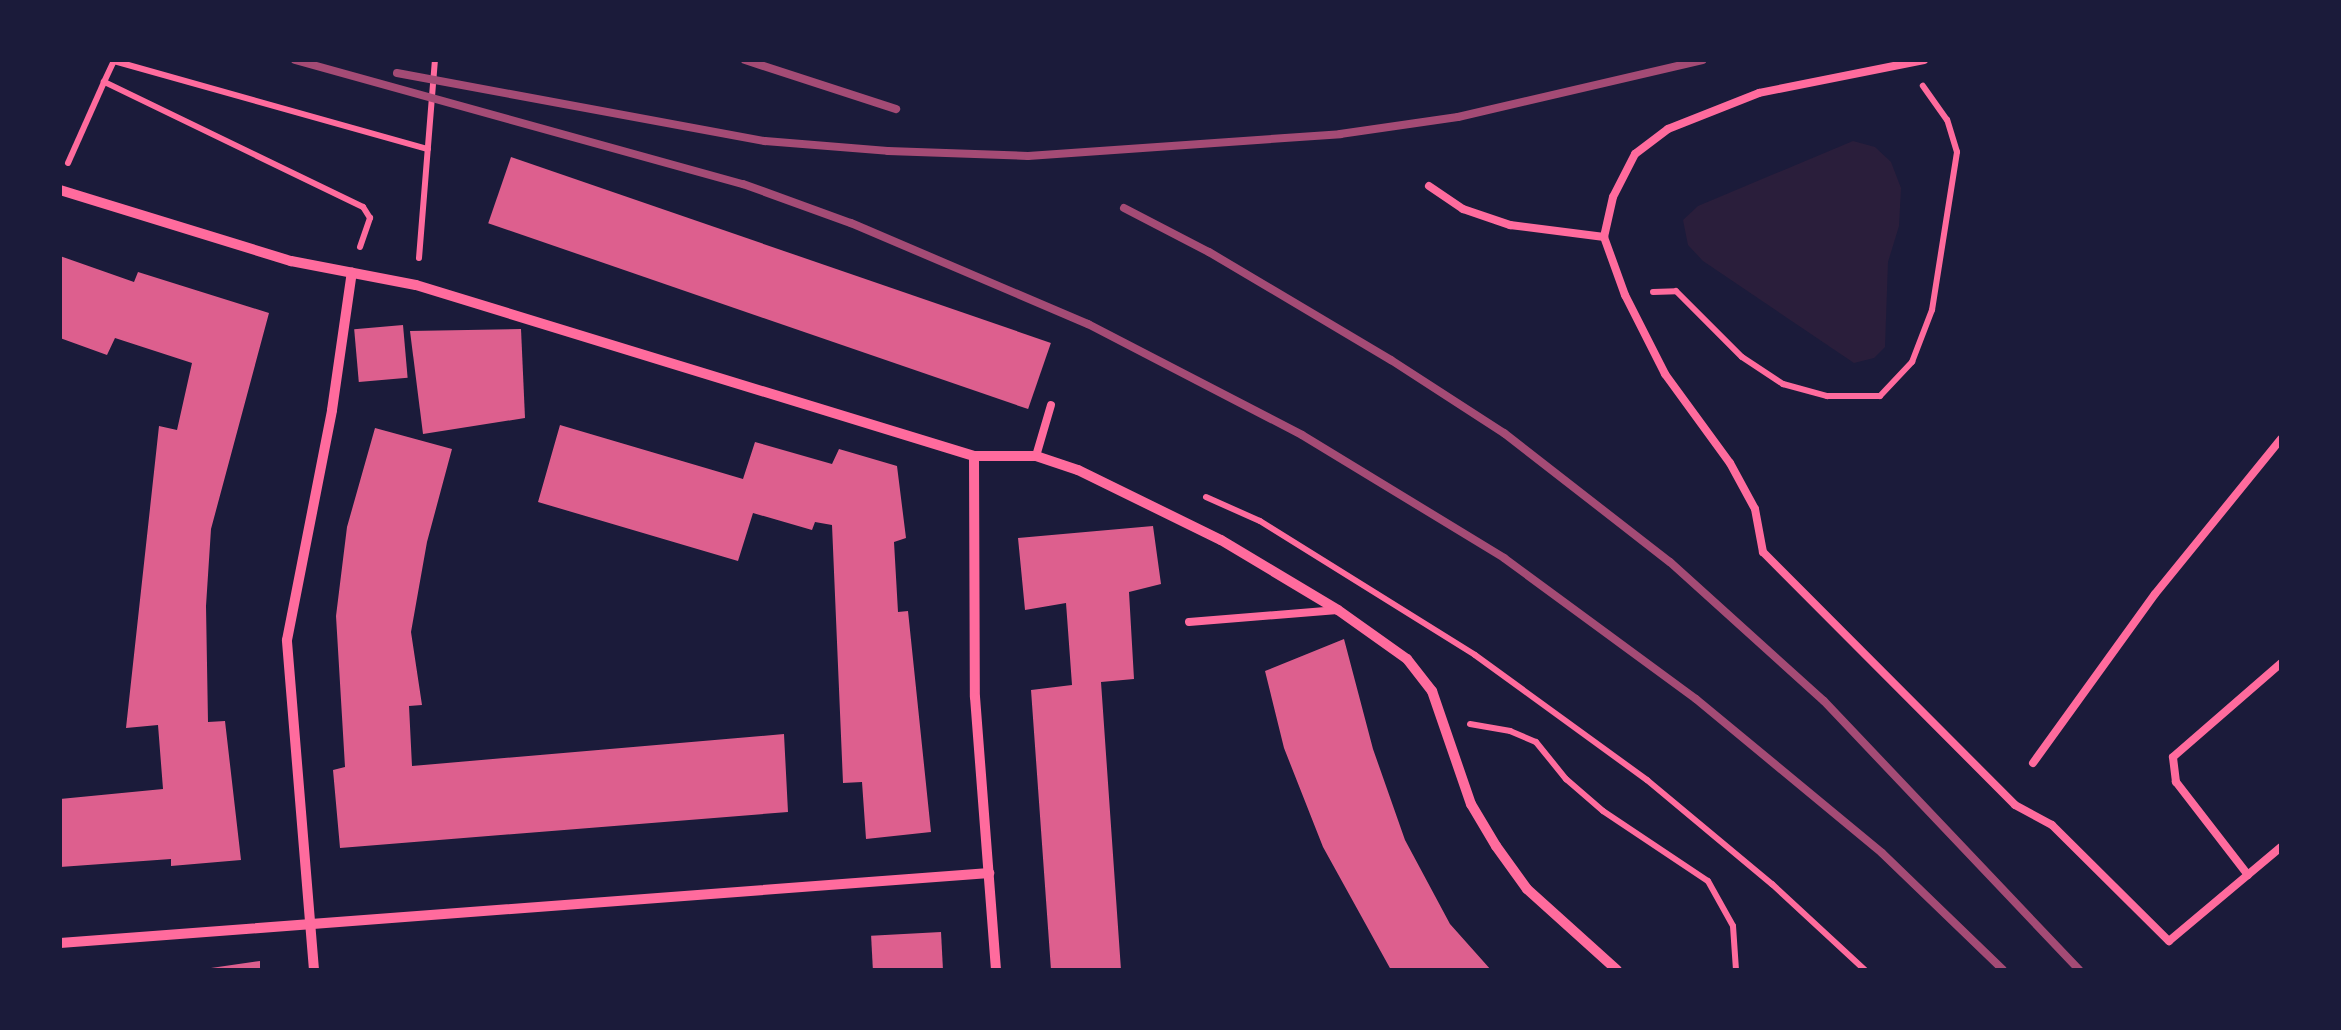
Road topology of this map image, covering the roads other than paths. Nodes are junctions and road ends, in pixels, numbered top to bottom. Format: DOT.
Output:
graph roads {
  1 [pos="1920,60"];
  2 [pos="1429,186"];
  3 [pos="60,190"];
  4 [pos="1604,237"];
  5 [pos="352,272"];
  6 [pos="1051,404"];
  7 [pos="2281,438"];
  8 [pos="974,456"];
  9 [pos="1036,456"];
  10 [pos="1338,610"];
  11 [pos="1189,622"];
  12 [pos="2281,664"];
  13 [pos="2033,763"];
  14 [pos="2281,847"];
  15 [pos="990,873"];
  16 [pos="2248,875"];
  17 [pos="310,922"];
  18 [pos="60,944"];
  19 [pos="314,970"];
  20 [pos="996,970"];
  21 [pos="1617,970"];
  1 -- 4 [label="lane"];
  2 -- 4 [label="lane"];
  3 -- 5 [label="street"];
  4 -- 16 [label="lane"];
  5 -- 8 [label="street"];
  5 -- 17 [label="street"];
  6 -- 9 [label="lane"];
  7 -- 13 [label="lane"];
  8 -- 9 [label="street"];
  8 -- 15 [label="street"];
  9 -- 10 [label="street"];
  10 -- 11 [label="lane"];
  10 -- 21 [label="street"];
  12 -- 16 [label="lane"];
  14 -- 16 [label="lane"];
  15 -- 17 [label="street"];
  15 -- 20 [label="street"];
  17 -- 18 [label="street"];
  17 -- 19 [label="street"];
}
